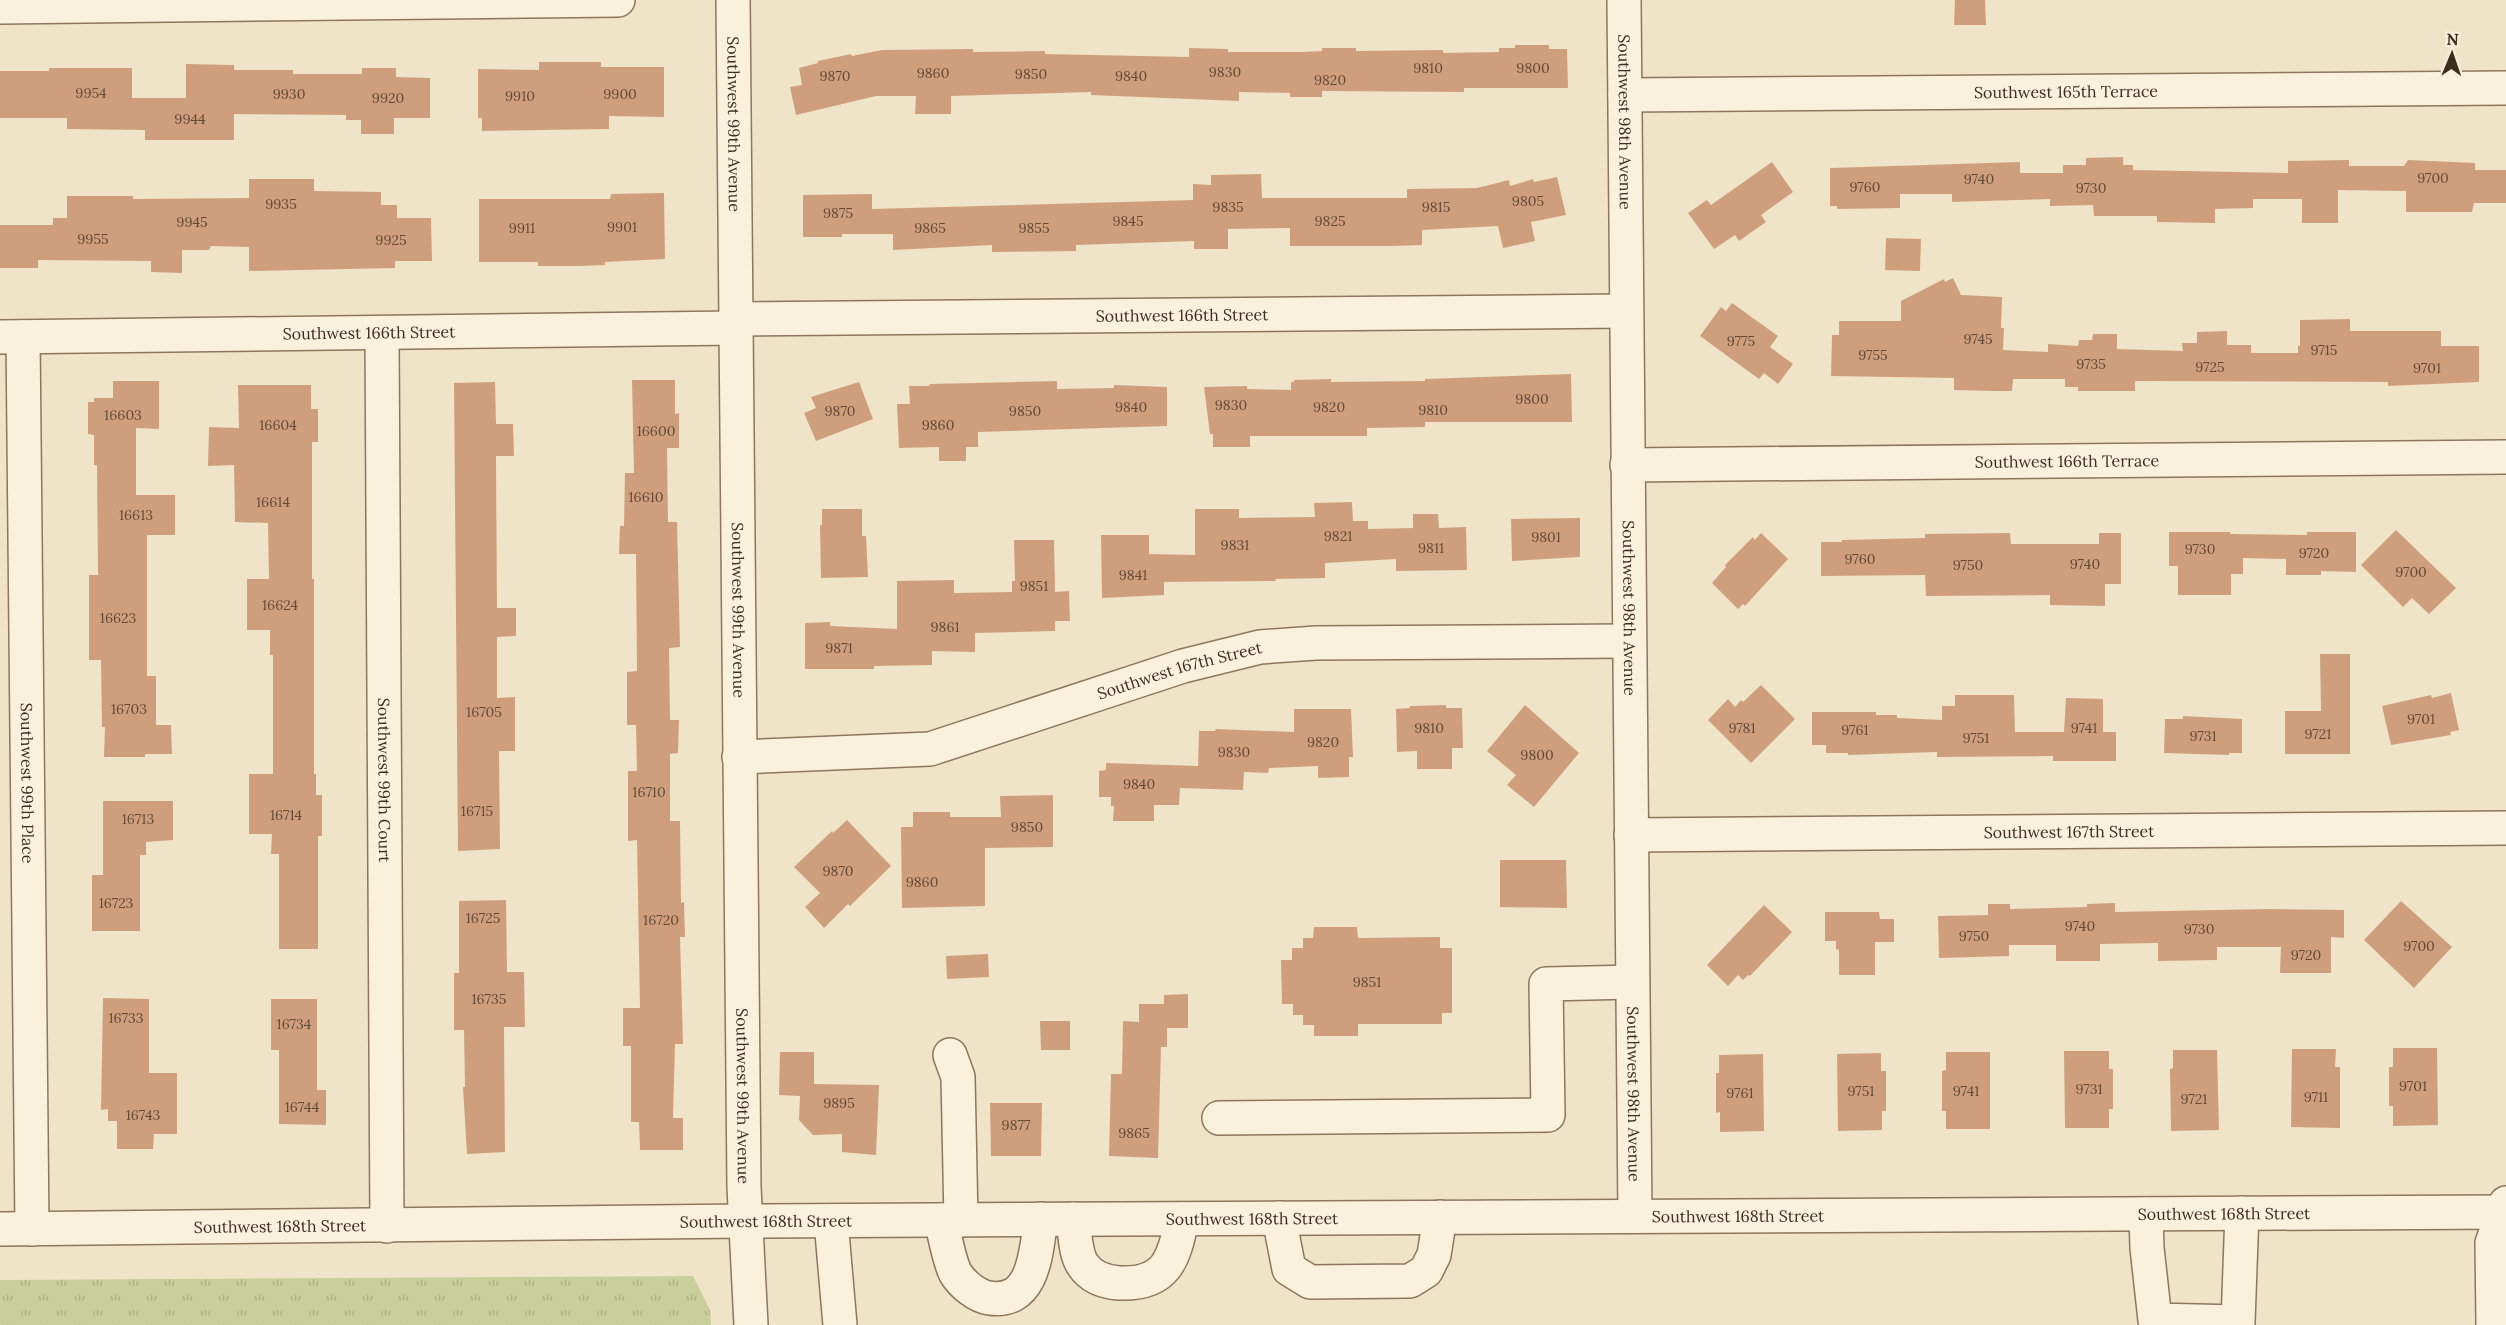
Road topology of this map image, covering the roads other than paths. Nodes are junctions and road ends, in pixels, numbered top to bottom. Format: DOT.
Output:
graph roads {
  1 [pos="618,0"];
  2 [pos="733,0"];
  3 [pos="1624,0"];
  4 [pos="0,7"];
  5 [pos="2506,88"];
  6 [pos="1625,95"];
  7 [pos="1625,311"];
  8 [pos="736,324"];
  9 [pos="382,333"];
  10 [pos="11,337"];
  11 [pos="2506,457"];
  12 [pos="1627,465"];
  13 [pos="1629,641"];
  14 [pos="739,757"];
  15 [pos="2506,828"];
  16 [pos="1631,835"];
  17 [pos="1632,982"];
  18 [pos="950,1055"];
  19 [pos="1219,1118"];
  20 [pos="2505,1209"];
  21 [pos="2242,1213"];
  22 [pos="2146,1214"];
  23 [pos="1635,1216"];
  24 [pos="1440,1217"];
  25 [pos="1279,1218"];
  26 [pos="1057,1219"];
  27 [pos="1182,1219"];
  28 [pos="951,1220"];
  29 [pos="746,1221"];
  30 [pos="831,1221"];
  31 [pos="387,1226"];
  32 [pos="0,1229"];
  33 [pos="32,1229"];
  34 [pos="751,1325"];
  35 [pos="840,1325"];
  36 [pos="2493,1325"];
  1 -- 4 [label="street"];
  2 -- 8 [label="street, Southwest 99th Avenue"];
  3 -- 6 [label="street, Southwest 98th Avenue"];
  5 -- 6 [label="street, Southwest 165th Terrace"];
  6 -- 7 [label="street, Southwest 98th Avenue"];
  7 -- 8 [label="street, Southwest 166th Street"];
  7 -- 12 [label="street, Southwest 98th Avenue"];
  8 -- 9 [label="street, Southwest 166th Street"];
  8 -- 14 [label="street, Southwest 99th Avenue"];
  9 -- 10 [label="street, Southwest 166th Street"];
  9 -- 31 [label="street, Southwest 99th Court"];
  10 -- 33 [label="street, Southwest 99th Place"];
  11 -- 12 [label="street, Southwest 166th Terrace"];
  12 -- 13 [label="street, Southwest 98th Avenue"];
  13 -- 14 [label="street, Southwest 167th Street"];
  13 -- 16 [label="street, Southwest 98th Avenue"];
  14 -- 29 [label="street, Southwest 99th Avenue"];
  15 -- 16 [label="street, Southwest 167th Street"];
  16 -- 17 [label="street, Southwest 98th Avenue"];
  17 -- 19 [label="street"];
  17 -- 23 [label="street, Southwest 98th Avenue"];
  18 -- 28 [label="street"];
  20 -- 21 [label="street, Southwest 168th Street"];
  20 -- 36 [label="street"];
  21 -- 22 [label="street, Southwest 168th Street"];
  21 -- 22 [label="street"];
  22 -- 23 [label="street, Southwest 168th Street"];
  23 -- 24 [label="street, Southwest 168th Street"];
  24 -- 25 [label="street, Southwest 168th Street"];
  24 -- 25 [label="street"];
  25 -- 27 [label="street, Southwest 168th Street"];
  26 -- 27 [label="street, Southwest 168th Street"];
  26 -- 27 [label="street"];
  26 -- 28 [label="street, Southwest 168th Street"];
  26 -- 28 [label="street"];
  28 -- 30 [label="street, Southwest 168th Street"];
  29 -- 30 [label="street, Southwest 168th Street"];
  29 -- 31 [label="street, Southwest 168th Street"];
  29 -- 34 [label="street, Southwest 99th Avenue"];
  30 -- 35 [label="street"];
  31 -- 33 [label="street, Southwest 168th Street"];
  32 -- 33 [label="street, Southwest 168th Street"];
}
